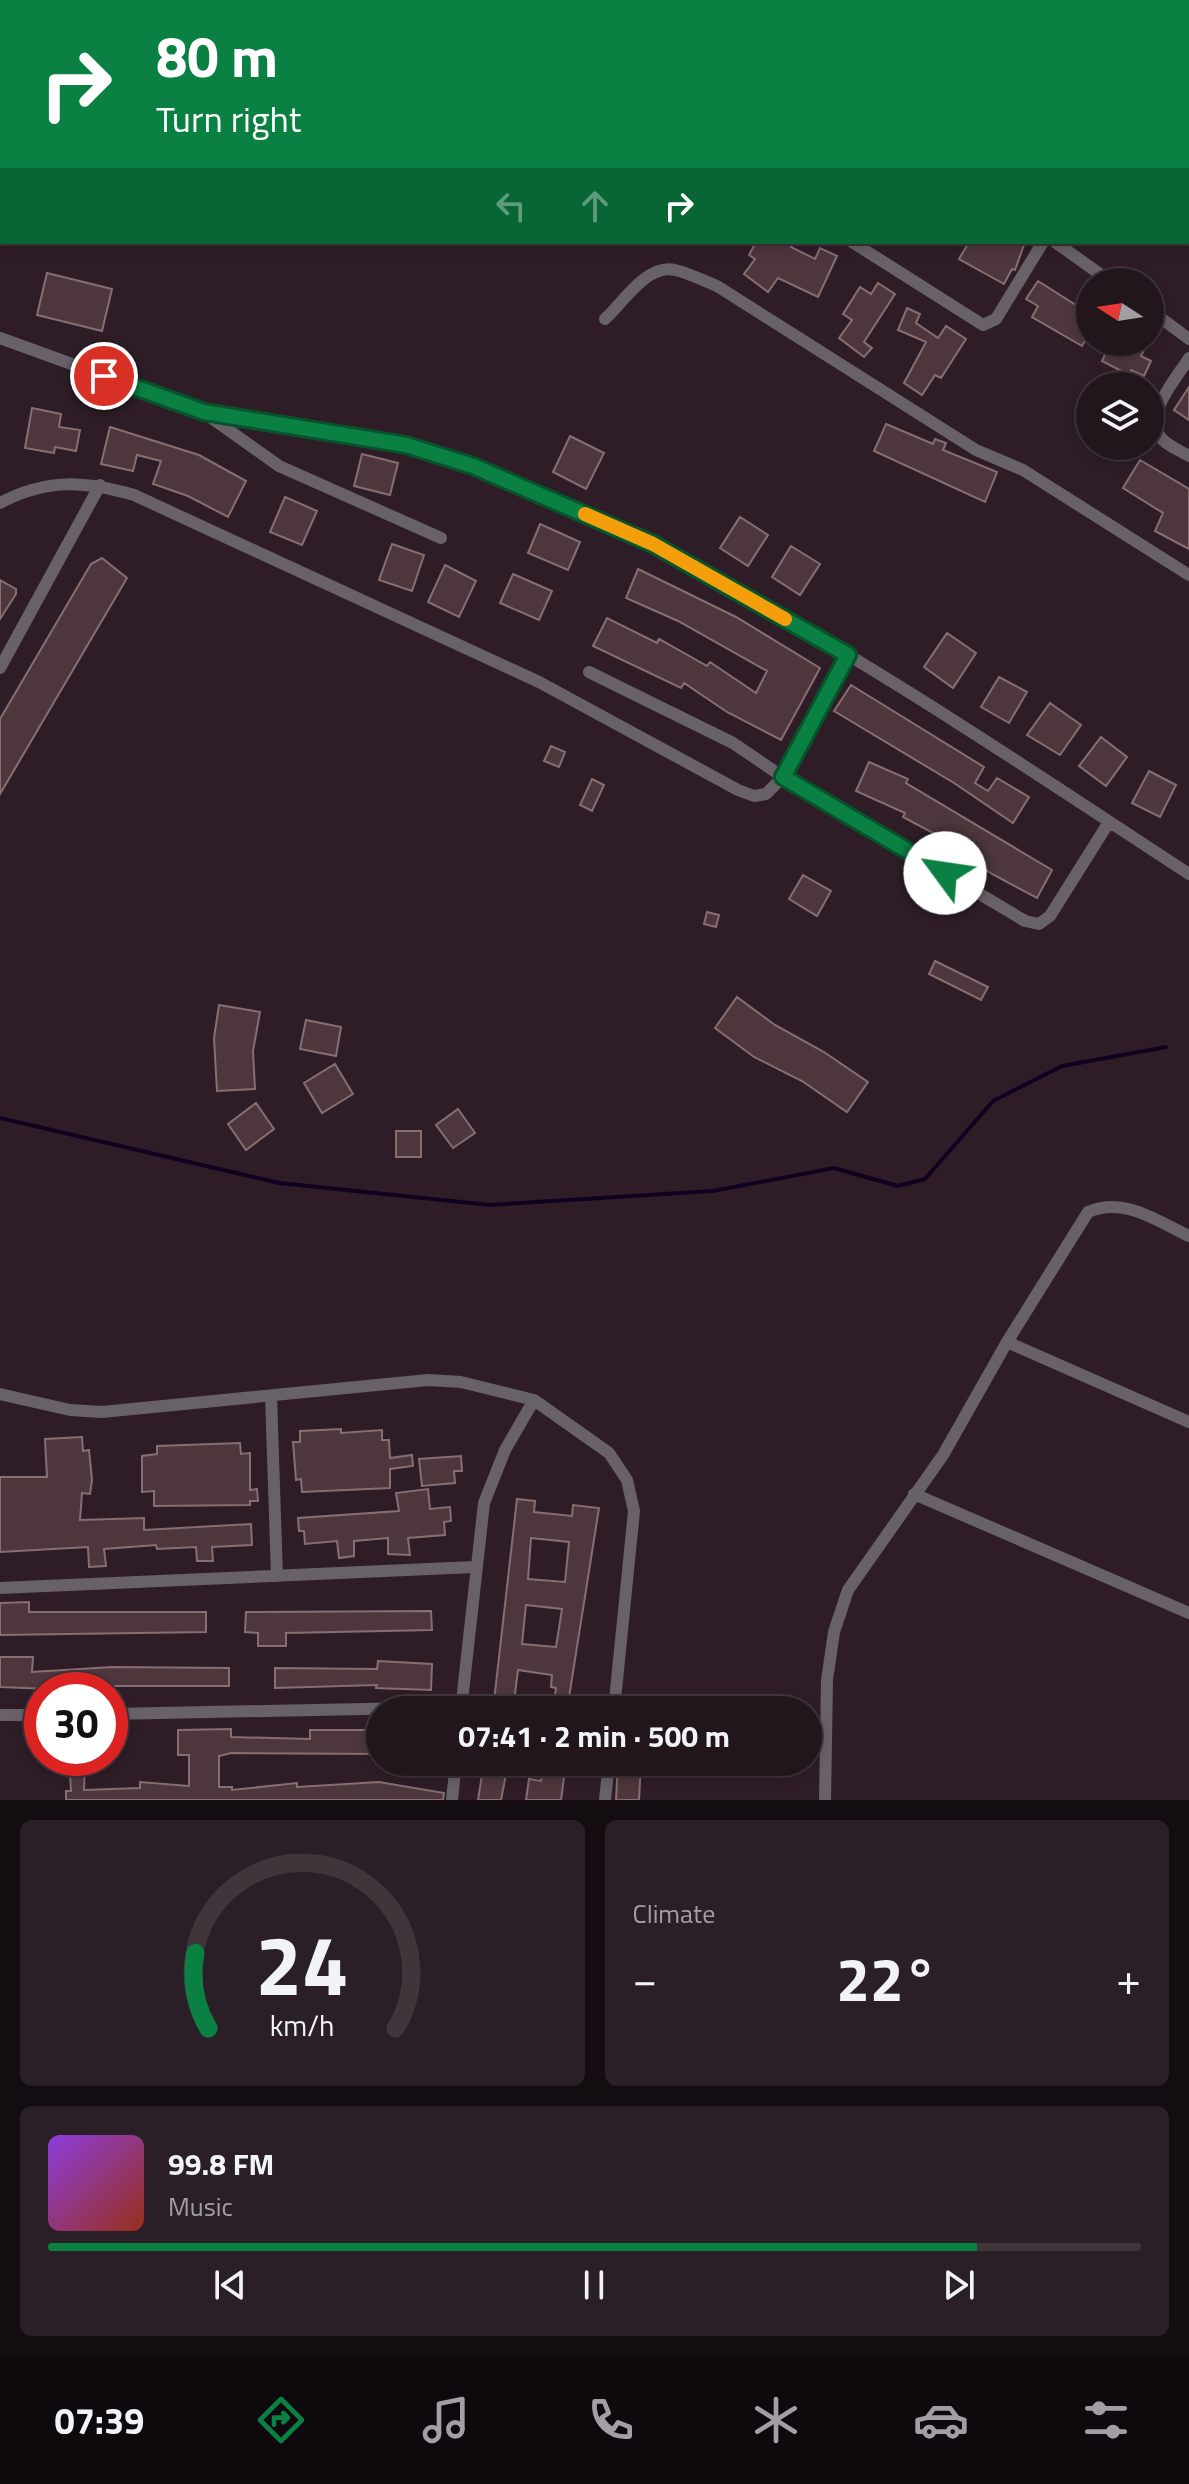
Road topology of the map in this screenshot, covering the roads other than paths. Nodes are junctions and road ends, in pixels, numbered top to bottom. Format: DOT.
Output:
graph roads {
  1 [pos="855,244"];
  2 [pos="1042,244"];
  3 [pos="1058,244"];
  4 [pos="1091,268"];
  5 [pos="605,319"];
  6 [pos="1164,320"];
  7 [pos="0,338"];
  8 [pos="1189,339"];
  9 [pos="1189,358"];
  10 [pos="204,412"];
  11 [pos="1189,456"];
  12 [pos="100,485"];
  13 [pos="0,503"];
  14 [pos="441,538"];
  15 [pos="1189,575"];
  16 [pos="848,655"];
  17 [pos="0,668"];
  18 [pos="589,672"];
  19 [pos="783,777"];
  20 [pos="1109,822"];
  21 [pos="1189,874"];
  22 [pos="1189,1236"];
  23 [pos="1007,1342"];
  24 [pos="0,1394"];
  25 [pos="271,1396"];
  26 [pos="534,1400"];
  27 [pos="1189,1422"];
  28 [pos="914,1494"];
  29 [pos="474,1567"];
  30 [pos="277,1576"];
  31 [pos="0,1588"];
  32 [pos="1189,1613"];
  33 [pos="462,1696"];
  34 [pos="615,1696"];
  35 [pos="366,1710"];
  36 [pos="128,1714"];
  37 [pos="0,1715"];
  38 [pos="24,1715"];
  39 [pos="455,1776"];
  40 [pos="608,1776"];
  41 [pos="452,1800"];
  42 [pos="605,1800"];
  43 [pos="825,1800"];
  1 -- 2 [label="street"];
  3 -- 4 [label="street"];
  5 -- 15 [label="street"];
  6 -- 8 [label="street"];
  7 -- 10 [label="street"];
  9 -- 11 [label="street"];
  10 -- 14 [label="street"];
  10 -- 16 [label="street"];
  12 -- 13 [label="street"];
  12 -- 17 [label="street"];
  12 -- 19 [label="street"];
  16 -- 19 [label="street"];
  16 -- 20 [label="street"];
  18 -- 19 [label="street"];
  19 -- 20 [label="street"];
  20 -- 21 [label="street"];
  22 -- 23 [label="street"];
  23 -- 27 [label="street"];
  23 -- 28 [label="street"];
  24 -- 25 [label="street"];
  25 -- 26 [label="street"];
  25 -- 30 [label="street"];
  26 -- 29 [label="street"];
  26 -- 34 [label="street"];
  28 -- 32 [label="street"];
  28 -- 43 [label="street"];
  29 -- 30 [label="street"];
  29 -- 33 [label="street"];
  30 -- 31 [label="street"];
  35 -- 36 [label="street"];
  37 -- 38 [label="street"];
  39 -- 41 [label="street"];
  40 -- 42 [label="street"];
}
